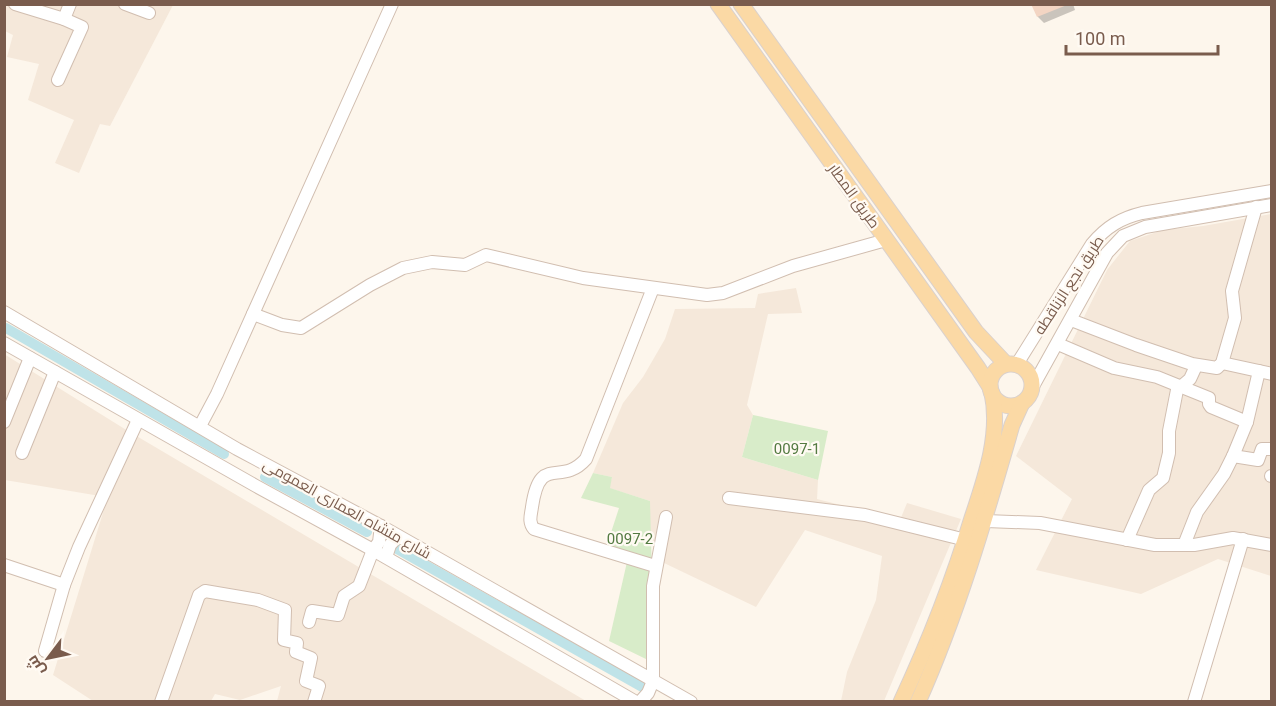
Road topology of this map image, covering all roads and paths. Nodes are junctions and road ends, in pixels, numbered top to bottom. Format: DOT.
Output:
graph roads {
  1 [pos="15,4"];
  2 [pos="69,4"];
  3 [pos="125,4"];
  4 [pos="392,4"];
  5 [pos="718,4"];
  6 [pos="741,4"];
  7 [pos="149,13"];
  8 [pos="64,19"];
  9 [pos="58,80"];
  10 [pos="1272,191"];
  11 [pos="1272,205"];
  12 [pos="1256,207"];
  13 [pos="886,240"];
  14 [pos="1081,262"];
  15 [pos="1097,272"];
  16 [pos="652,288"];
  17 [pos="4,312"];
  18 [pos="253,314"];
  19 [pos="1071,320"];
  20 [pos="4,343"];
  21 [pos="1058,344"];
  22 [pos="30,358"];
  23 [pos="1222,363"];
  24 [pos="1011,364"];
  25 [pos="1196,366"];
  26 [pos="55,372"];
  27 [pos="1265,372"];
  28 [pos="1180,385"];
  29 [pos="1032,388"];
  30 [pos="991,390"];
  31 [pos="1022,403"];
  32 [pos="138,420"];
  33 [pos="4,422"];
  34 [pos="1247,422"];
  35 [pos="200,426"];
  36 [pos="237,449"];
  37 [pos="1272,449"];
  38 [pos="22,453"];
  39 [pos="1233,456"];
  40 [pos="267,465"];
  41 [pos="226,469"];
  42 [pos="256,486"];
  43 [pos="729,498"];
  44 [pos="666,517"];
  45 [pos="986,521"];
  46 [pos="381,526"];
  47 [pos="398,536"];
  48 [pos="1243,539"];
  49 [pos="966,540"];
  50 [pos="1127,540"];
  51 [pos="1184,545"];
  52 [pos="1272,545"];
  53 [pos="373,550"];
  54 [pos="386,557"];
  55 [pos="4,565"];
  56 [pos="655,566"];
  57 [pos="64,585"];
  58 [pos="309,622"];
  59 [pos="45,651"];
  60 [pos="653,681"];
  61 [pos="669,697"];
  62 [pos="316,701"];
  63 [pos="161,702"];
  64 [pos="638,702"];
  65 [pos="691,702"];
  66 [pos="901,702"];
  67 [pos="918,702"];
  68 [pos="1194,702"];
  1 -- 8 [label="street"];
  2 -- 8 [label="street"];
  3 -- 7 [label="street"];
  4 -- 18 [label="street"];
  5 -- 13 [label="main road, طريق المطار"];
  6 -- 24 [label="main road, طريق المطار"];
  8 -- 9 [label="street"];
  10 -- 14 [label="street, طريق نجع الزناقطه"];
  11 -- 12 [label="street, طريق نجع الزناقطه"];
  12 -- 15 [label="street, طريق نجع الزناقطه"];
  12 -- 23 [label="street"];
  13 -- 16 [label="street"];
  13 -- 30 [label="main road, طريق المطار"];
  14 -- 15 [label="street"];
  14 -- 24 [label="street, طريق نجع الزناقطه"];
  15 -- 19 [label="street, طريق نجع الزناقطه"];
  16 -- 18 [label="street"];
  16 -- 56 [label="street"];
  17 -- 35 [label="street, شارع منشاه العمارى العمومى"];
  18 -- 35 [label="street"];
  19 -- 21 [label="street, طريق نجع الزناقطه"];
  19 -- 25 [label="street"];
  20 -- 22 [label="street, شارع منشاه العمارى العمومى"];
  21 -- 28 [label="street"];
  21 -- 29 [label="street, طريق نجع الزناقطه"];
  22 -- 26 [label="street, شارع منشاه العمارى العمومى"];
  22 -- 33 [label="street"];
  23 -- 25 [label="street"];
  23 -- 27 [label="street"];
  24 -- 29 [label="main road"];
  24 -- 30 [label="main road"];
  25 -- 28 [label="street"];
  26 -- 32 [label="street, شارع منشاه العمارى العمومى"];
  26 -- 38 [label="street"];
  27 -- 34 [label="street"];
  28 -- 34 [label="street"];
  28 -- 50 [label="street"];
  29 -- 31 [label="main road"];
  30 -- 31 [label="main road"];
  30 -- 49 [label="main road"];
  31 -- 45 [label="main road"];
  32 -- 41 [label="street, شارع منشاه العمارى العمومى"];
  32 -- 57 [label="street"];
  34 -- 39 [label="street"];
  35 -- 36 [label="street, شارع منشاه العمارى العمومى"];
  36 -- 40 [label="street, شارع منشاه العمارى العمومى"];
  36 -- 41 [label="street"];
  37 -- 39 [label="street"];
  39 -- 51 [label="street"];
  40 -- 42 [label="street"];
  40 -- 46 [label="street, شارع منشاه العمارى العمومى"];
  41 -- 42 [label="street, شارع منشاه العمارى العمومى"];
  42 -- 53 [label="street, شارع منشاه العمارى العمومى"];
  43 -- 49 [label="street"];
  44 -- 56 [label="street"];
  45 -- 50 [label="street"];
  45 -- 67 [label="main road"];
  46 -- 47 [label="street, شارع منشاه العمارى العمومى"];
  46 -- 53 [label="street"];
  47 -- 54 [label="street"];
  47 -- 60 [label="street, شارع منشاه العمارى العمومى"];
  48 -- 51 [label="street"];
  48 -- 52 [label="street"];
  48 -- 68 [label="street"];
  49 -- 66 [label="main road"];
  50 -- 51 [label="street"];
  53 -- 54 [label="street, شارع منشاه العمارى العمومى"];
  53 -- 58 [label="street"];
  54 -- 64 [label="street, شارع منشاه العمارى العمومى"];
  55 -- 57 [label="street"];
  56 -- 60 [label="street"];
  57 -- 59 [label="street"];
  60 -- 61 [label="street, شارع منشاه العمارى العمومى"];
  60 -- 64 [label="street"];
  61 -- 65 [label="street, شارع منشاه العمارى العمومى"];
  62 -- 63 [label="street"];
}
